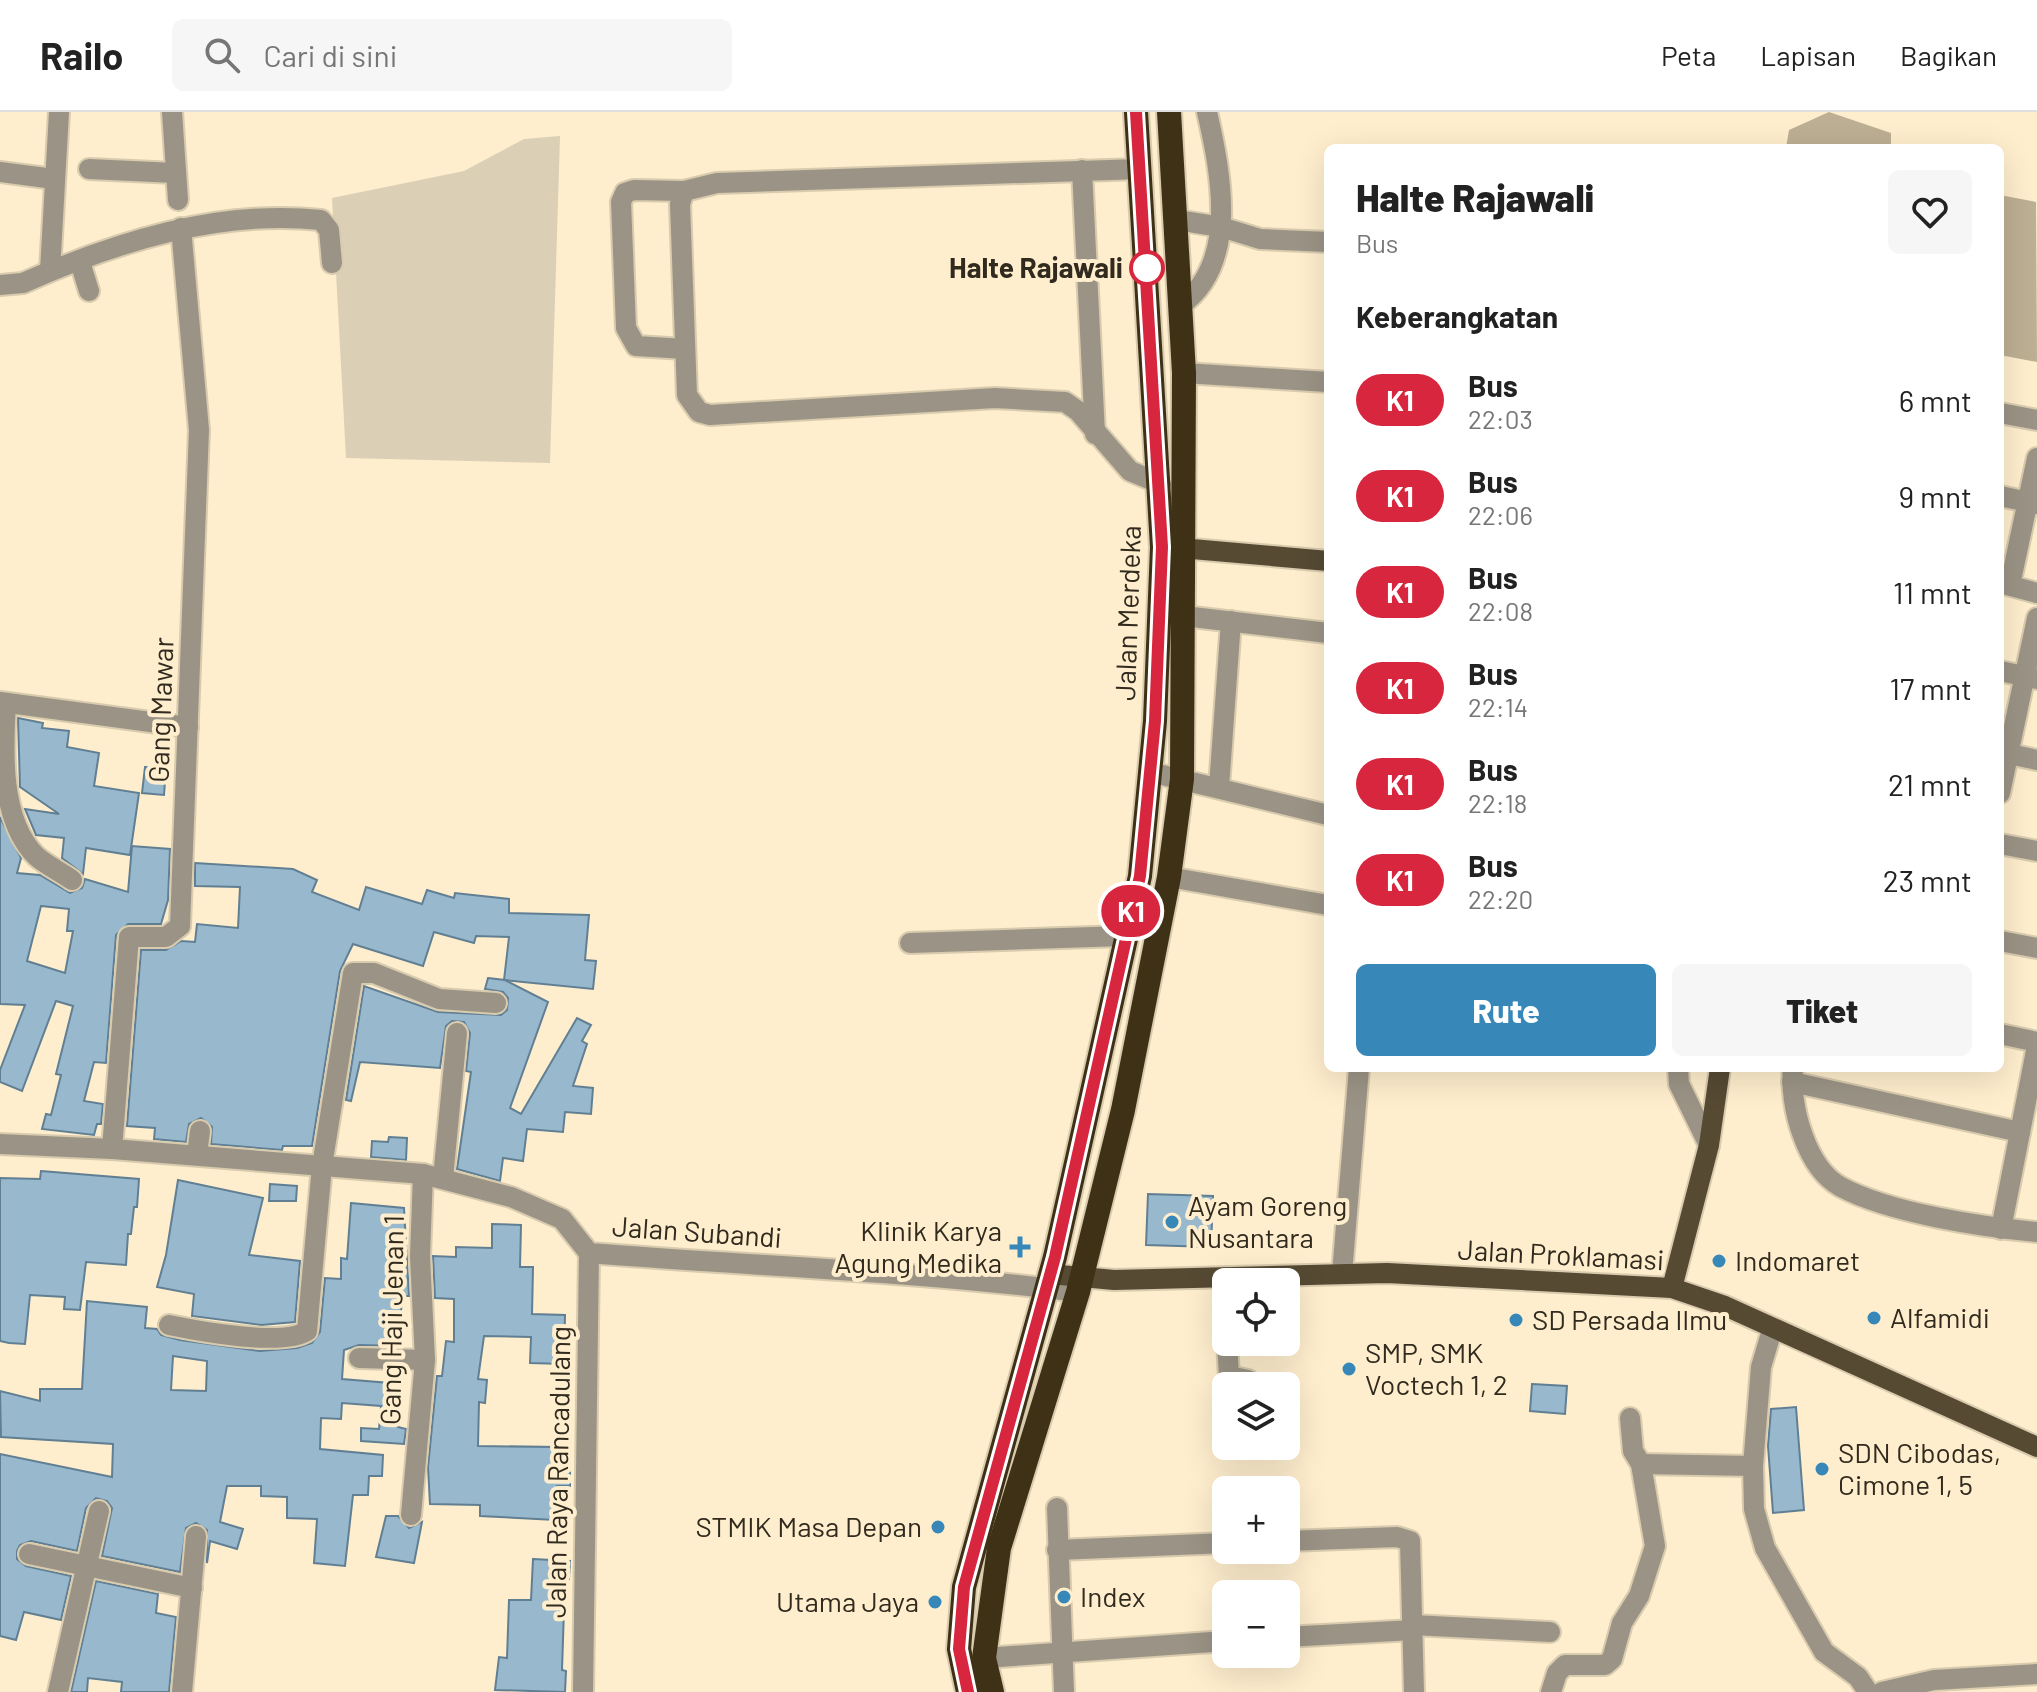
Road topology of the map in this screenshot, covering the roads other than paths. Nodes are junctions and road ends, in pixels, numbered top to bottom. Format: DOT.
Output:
graph roads {
  1 [pos="59,112"];
  2 [pos="172,112"];
  3 [pos="1136,112"];
  4 [pos="1169,112"];
  5 [pos="1207,112"];
  6 [pos="89,169"];
  7 [pos="1141,169"];
  8 [pos="1082,170"];
  9 [pos="0,172"];
  10 [pos="175,173"];
  11 [pos="54,179"];
  12 [pos="684,191"];
  13 [pos="178,200"];
  14 [pos="1177,220"];
  15 [pos="1221,227"];
  16 [pos="181,228"];
  17 [pos="1324,242"];
  18 [pos="80,262"];
  19 [pos="332,263"];
  20 [pos="50,271"];
  21 [pos="0,285"];
  22 [pos="89,291"];
  23 [pos="1181,305"];
  24 [pos="685,349"];
  25 [pos="1184,373"];
  26 [pos="1324,382"];
  27 [pos="2004,414"];
  28 [pos="2037,420"];
  29 [pos="1095,434"];
  30 [pos="2037,458"];
  31 [pos="1161,484"];
  32 [pos="2004,497"];
  33 [pos="2032,503"];
  34 [pos="1174,547"];
  35 [pos="1324,561"];
  36 [pos="2005,584"];
  37 [pos="2037,593"];
  38 [pos="1184,616"];
  39 [pos="2037,618"];
  40 [pos="1231,621"];
  41 [pos="1324,633"];
  42 [pos="2004,672"];
  43 [pos="2030,677"];
  44 [pos="3,703"];
  45 [pos="188,727"];
  46 [pos="2004,753"];
  47 [pos="2037,760"];
  48 [pos="1150,772"];
  49 [pos="1182,779"];
  50 [pos="1219,787"];
  51 [pos="1324,814"];
  52 [pos="2004,845"];
  53 [pos="2037,851"];
  54 [pos="1169,877"];
  55 [pos="72,880"];
  56 [pos="1324,904"];
  57 [pos="1124,936"];
  58 [pos="2004,942"];
  59 [pos="910,943"];
  60 [pos="2037,948"];
  61 [pos="496,1003"];
  62 [pos="457,1033"];
  63 [pos="2004,1035"];
  64 [pos="2037,1044"];
  65 [pos="1359,1072"];
  66 [pos="1678,1072"];
  67 [pos="1719,1072"];
  68 [pos="1792,1075"];
  69 [pos="200,1131"];
  70 [pos="2020,1132"];
  71 [pos="0,1144"];
  72 [pos="1709,1145"];
  73 [pos="112,1149"];
  74 [pos="197,1155"];
  75 [pos="322,1166"];
  76 [pos="433,1176"];
  77 [pos="2001,1229"];
  78 [pos="2037,1232"];
  79 [pos="589,1253"];
  80 [pos="1342,1274"];
  81 [pos="1300,1275"];
  82 [pos="1212,1278"];
  83 [pos="1047,1281"];
  84 [pos="1080,1285"];
  85 [pos="1672,1288"];
  86 [pos="169,1325"];
  87 [pos="1772,1330"];
  88 [pos="359,1358"];
  89 [pos="425,1360"];
  90 [pos="1630,1418"];
  91 [pos="2037,1447"];
  92 [pos="1641,1464"];
  93 [pos="1753,1466"];
  94 [pos="1057,1508"];
  95 [pos="99,1511"];
  96 [pos="411,1515"];
  97 [pos="196,1536"];
  98 [pos="1300,1541"];
  99 [pos="1212,1544"];
  100 [pos="1057,1550"];
  101 [pos="29,1554"];
  102 [pos="84,1568"];
  103 [pos="192,1588"];
  104 [pos="1413,1627"];
  105 [pos="1550,1632"];
  106 [pos="1300,1636"];
  107 [pos="1212,1642"];
  108 [pos="1062,1650"];
  109 [pos="984,1658"];
  110 [pos="2037,1674"];
  111 [pos="58,1692"];
  112 [pos="182,1692"];
  113 [pos="583,1692"];
  114 [pos="968,1692"];
  115 [pos="992,1692"];
  116 [pos="1064,1692"];
  117 [pos="1414,1692"];
  118 [pos="1551,1692"];
  119 [pos="1868,1692"];
  120 [pos="1882,1692"];
  1 -- 11 [label="street"];
  2 -- 10 [label="street"];
  3 -- 7 [label="highway, Jalan Merdeka"];
  4 -- 14 [label="highway"];
  5 -- 15 [label="street"];
  6 -- 10 [label="street"];
  7 -- 8 [label="street"];
  7 -- 31 [label="highway, Jalan Merdeka"];
  8 -- 12 [label="street"];
  8 -- 29 [label="street"];
  9 -- 11 [label="street"];
  10 -- 13 [label="street"];
  11 -- 20 [label="street"];
  12 -- 24 [label="street"];
  12 -- 24 [label="street"];
  14 -- 15 [label="street"];
  14 -- 23 [label="highway"];
  15 -- 17 [label="street"];
  15 -- 23 [label="street"];
  16 -- 18 [label="street"];
  16 -- 19 [label="street"];
  16 -- 45 [label="street, Gang Mawar"];
  18 -- 20 [label="street"];
  18 -- 22 [label="street"];
  20 -- 21 [label="street"];
  23 -- 25 [label="highway"];
  24 -- 29 [label="street"];
  25 -- 26 [label="street"];
  25 -- 34 [label="highway"];
  27 -- 28 [label="street"];
  29 -- 31 [label="street"];
  30 -- 33 [label="street"];
  31 -- 34 [label="highway, Jalan Merdeka"];
  32 -- 33 [label="street"];
  33 -- 36 [label="street"];
  34 -- 35 [label="main road, Jalan Merdeka"];
  34 -- 38 [label="highway"];
  34 -- 48 [label="highway, Jalan Merdeka"];
  36 -- 37 [label="street"];
  38 -- 40 [label="street"];
  38 -- 49 [label="highway"];
  39 -- 43 [label="street"];
  40 -- 41 [label="street"];
  40 -- 50 [label="street"];
  42 -- 43 [label="street"];
  43 -- 46 [label="street"];
  44 -- 45 [label="street"];
  44 -- 55 [label="street"];
  45 -- 73 [label="street, Gang Mawar"];
  46 -- 47 [label="street"];
  48 -- 49 [label="street"];
  48 -- 57 [label="highway, Jalan Merdeka"];
  49 -- 50 [label="street"];
  49 -- 54 [label="highway"];
  50 -- 51 [label="street"];
  52 -- 53 [label="street"];
  54 -- 56 [label="street"];
  54 -- 84 [label="highway"];
  57 -- 59 [label="street"];
  57 -- 83 [label="highway, Jalan Merdeka"];
  58 -- 60 [label="street"];
  61 -- 75 [label="street"];
  62 -- 76 [label="street, Gang Haji Jenan 1"];
  63 -- 64 [label="street"];
  64 -- 70 [label="street"];
  65 -- 80 [label="street"];
  66 -- 72 [label="street"];
  67 -- 72 [label="main road"];
  68 -- 70 [label="street"];
  68 -- 77 [label="street"];
  69 -- 74 [label="street"];
  70 -- 77 [label="street"];
  71 -- 73 [label="street, Jalan Subandi"];
  72 -- 85 [label="main road"];
  73 -- 74 [label="street, Jalan Subandi"];
  74 -- 75 [label="street, Jalan Subandi"];
  75 -- 76 [label="street, Jalan Subandi"];
  75 -- 86 [label="street"];
  76 -- 79 [label="street, Jalan Subandi"];
  76 -- 89 [label="street, Gang Haji Jenan 1"];
  77 -- 78 [label="street"];
  79 -- 83 [label="street, Jalan Subandi"];
  79 -- 113 [label="street, Jalan Raya Rancadulang"];
  80 -- 81 [label="main road, Jalan Proklamasi"];
  80 -- 85 [label="main road, Jalan Proklamasi"];
  82 -- 84 [label="main road, Jalan Proklamasi"];
  83 -- 84 [label="street, Jalan Subandi"];
  83 -- 114 [label="highway, Jalan Merdeka"];
  84 -- 109 [label="highway"];
  85 -- 87 [label="main road, Jalan Proklamasi"];
  87 -- 91 [label="main road, Jalan Proklamasi"];
  87 -- 93 [label="street"];
  88 -- 89 [label="street"];
  89 -- 96 [label="street, Gang Haji Jenan 1"];
  90 -- 92 [label="street"];
  92 -- 93 [label="street"];
  92 -- 118 [label="street"];
  93 -- 119 [label="street"];
  94 -- 100 [label="street"];
  95 -- 102 [label="street"];
  97 -- 103 [label="street"];
  98 -- 104 [label="street"];
  99 -- 100 [label="street"];
  100 -- 108 [label="street"];
  101 -- 102 [label="street"];
  102 -- 103 [label="street"];
  102 -- 111 [label="street"];
  103 -- 112 [label="street"];
  104 -- 105 [label="street"];
  104 -- 106 [label="street"];
  104 -- 117 [label="street"];
  107 -- 108 [label="street"];
  108 -- 109 [label="street"];
  108 -- 116 [label="street"];
  109 -- 115 [label="highway"];
  110 -- 120 [label="street"];
}
